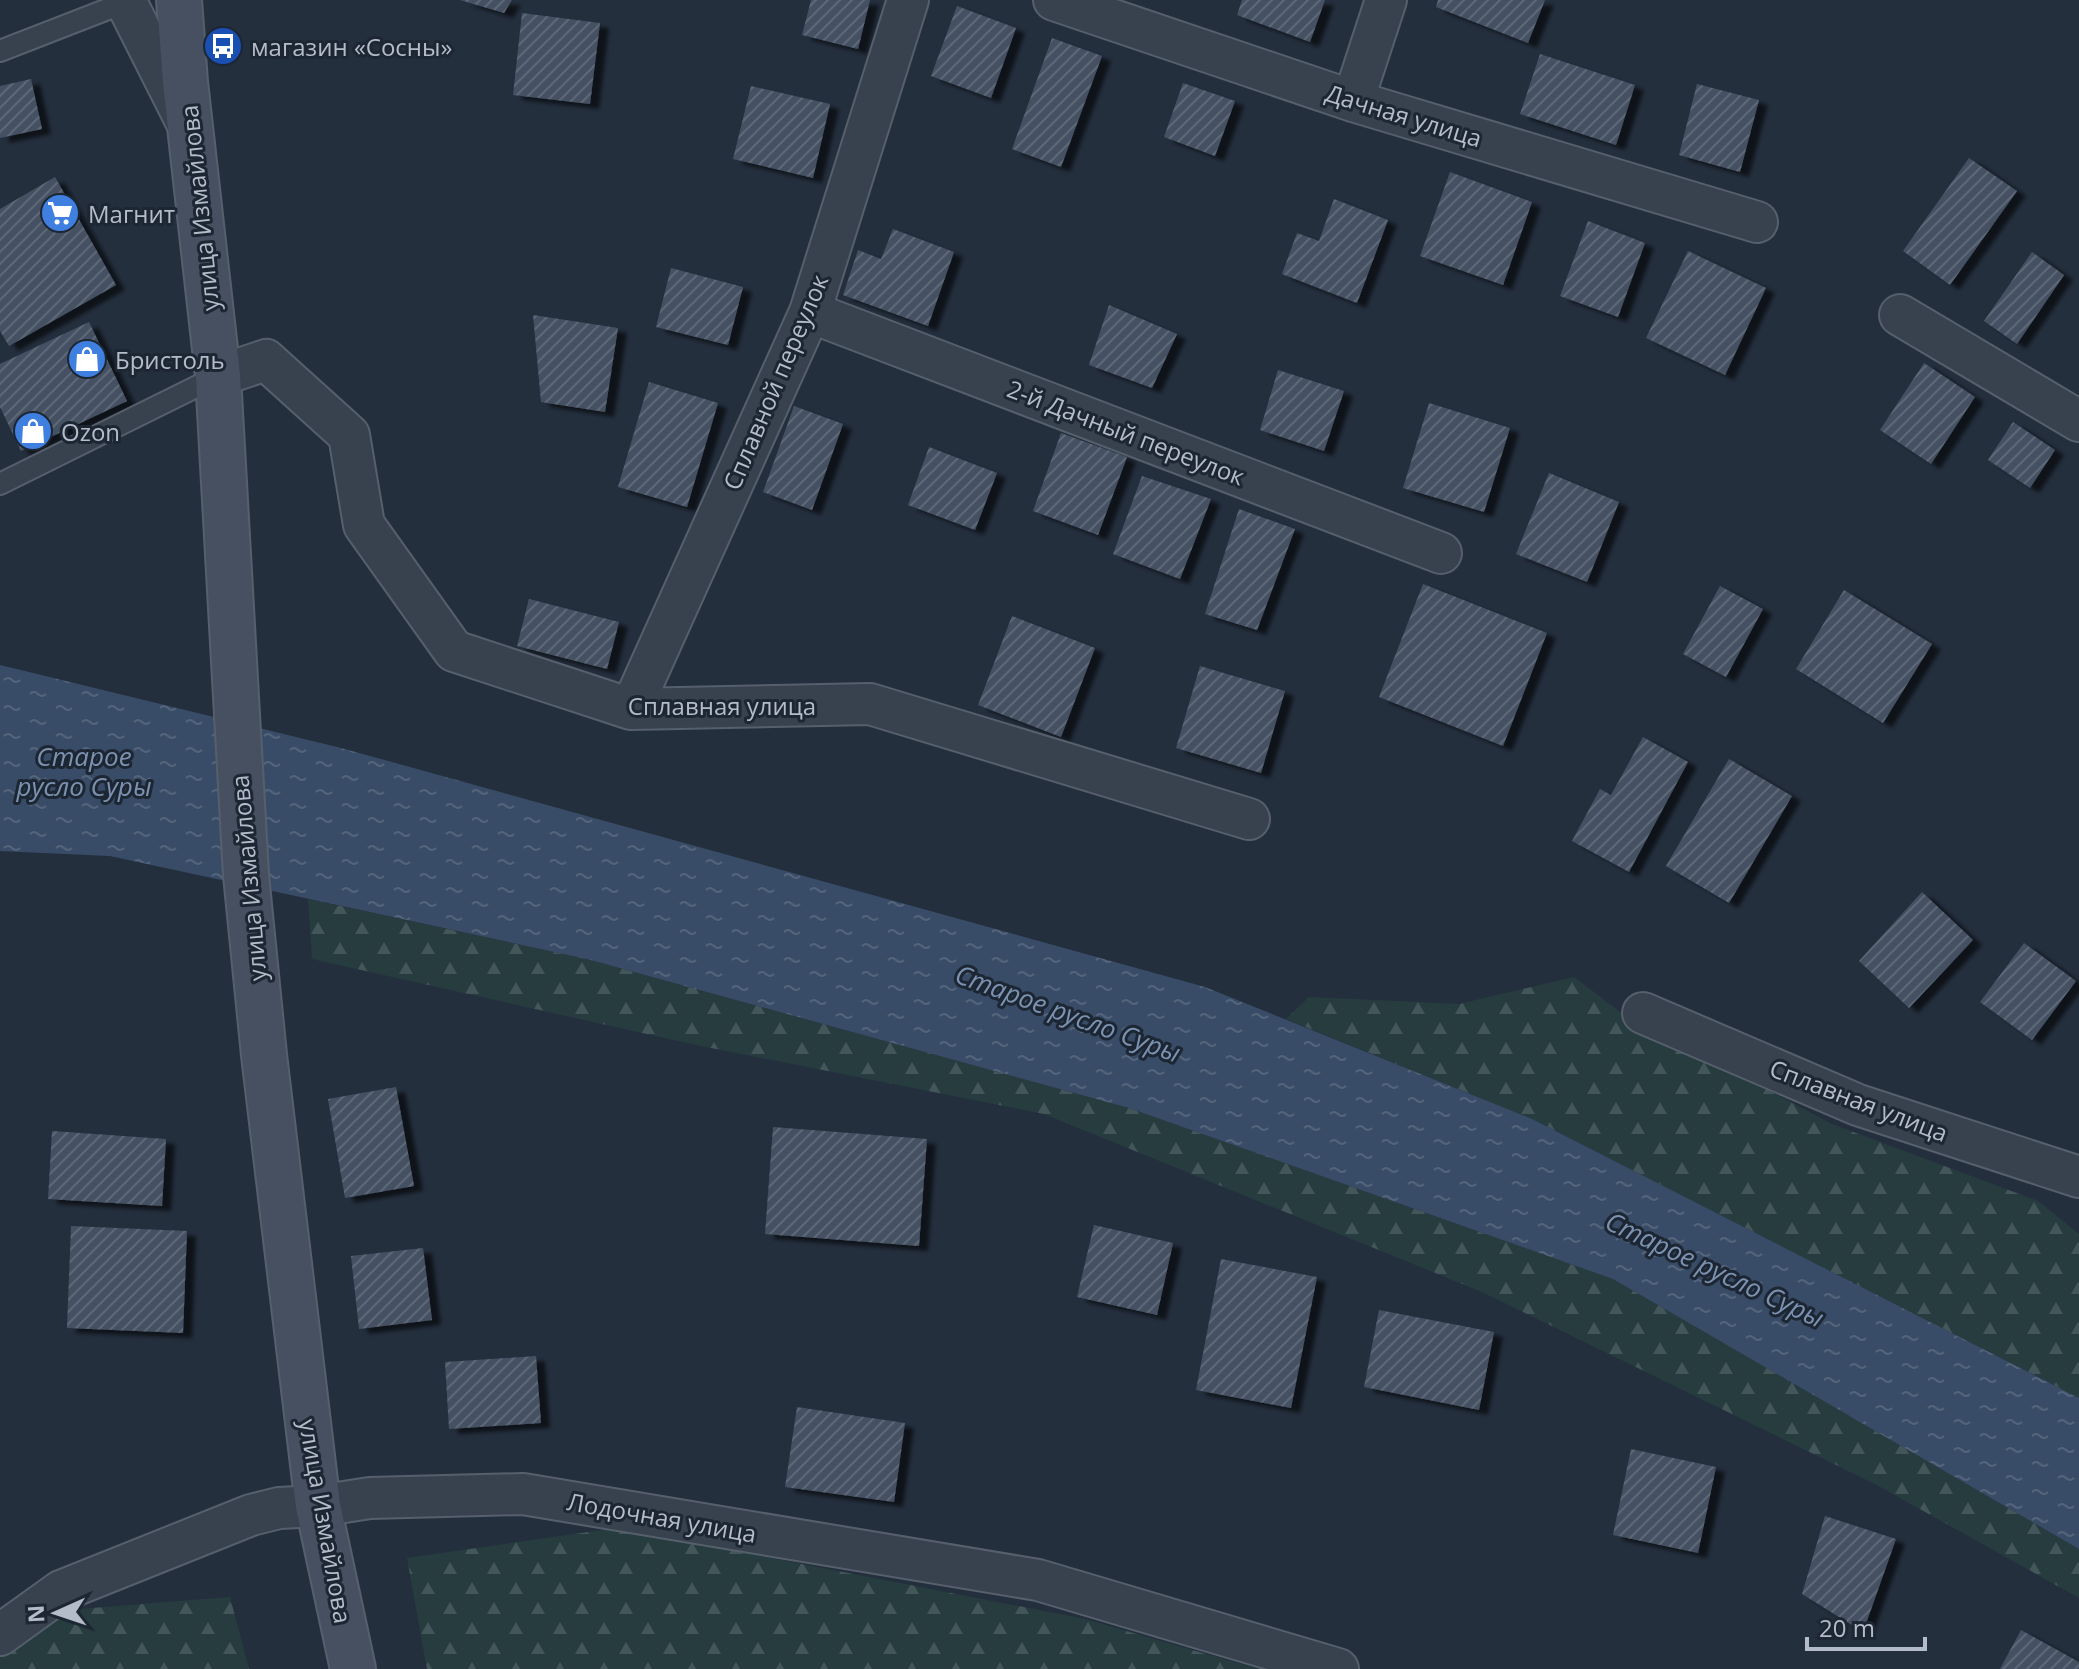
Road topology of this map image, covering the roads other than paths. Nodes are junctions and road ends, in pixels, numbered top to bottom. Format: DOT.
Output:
graph roads {
  1 [pos="179,0"];
  2 [pos="908,0"];
  3 [pos="1054,0"];
  4 [pos="1386,0"];
  5 [pos="125,1"];
  6 [pos="0,51"];
  7 [pos="1353,101"];
  8 [pos="190,128"];
  9 [pos="1757,222"];
  10 [pos="810,312"];
  11 [pos="1900,315"];
  12 [pos="218,376"];
  13 [pos="2079,421"];
  14 [pos="0,484"];
  15 [pos="1441,553"];
  16 [pos="631,709"];
  17 [pos="1249,819"];
  18 [pos="1643,1013"];
  19 [pos="2079,1177"];
  20 [pos="318,1506"];
  21 [pos="0,1635"];
  22 [pos="353,1669"];
  23 [pos="1338,1669"];
  1 -- 8 [label="main road, улица Измайлова"];
  2 -- 10 [label="street, Сплавной переулок"];
  3 -- 7 [label="street, Дачная улица"];
  4 -- 7 [label="street"];
  5 -- 6 [label="lane"];
  5 -- 8 [label="street"];
  7 -- 9 [label="street, Дачная улица"];
  8 -- 12 [label="main road, улица Измайлова"];
  10 -- 15 [label="street, 2-й Дачный переулок"];
  10 -- 16 [label="street, Сплавной переулок"];
  11 -- 13 [label="street"];
  12 -- 14 [label="lane, Сплавная улица"];
  12 -- 16 [label="street, Сплавная улица"];
  12 -- 20 [label="main road, улица Измайлова"];
  16 -- 17 [label="street, Сплавная улица"];
  18 -- 19 [label="street, Сплавная улица"];
  20 -- 21 [label="street, Лодочная улица"];
  20 -- 22 [label="main road, улица Измайлова"];
  20 -- 23 [label="street, Лодочная улица"];
}
